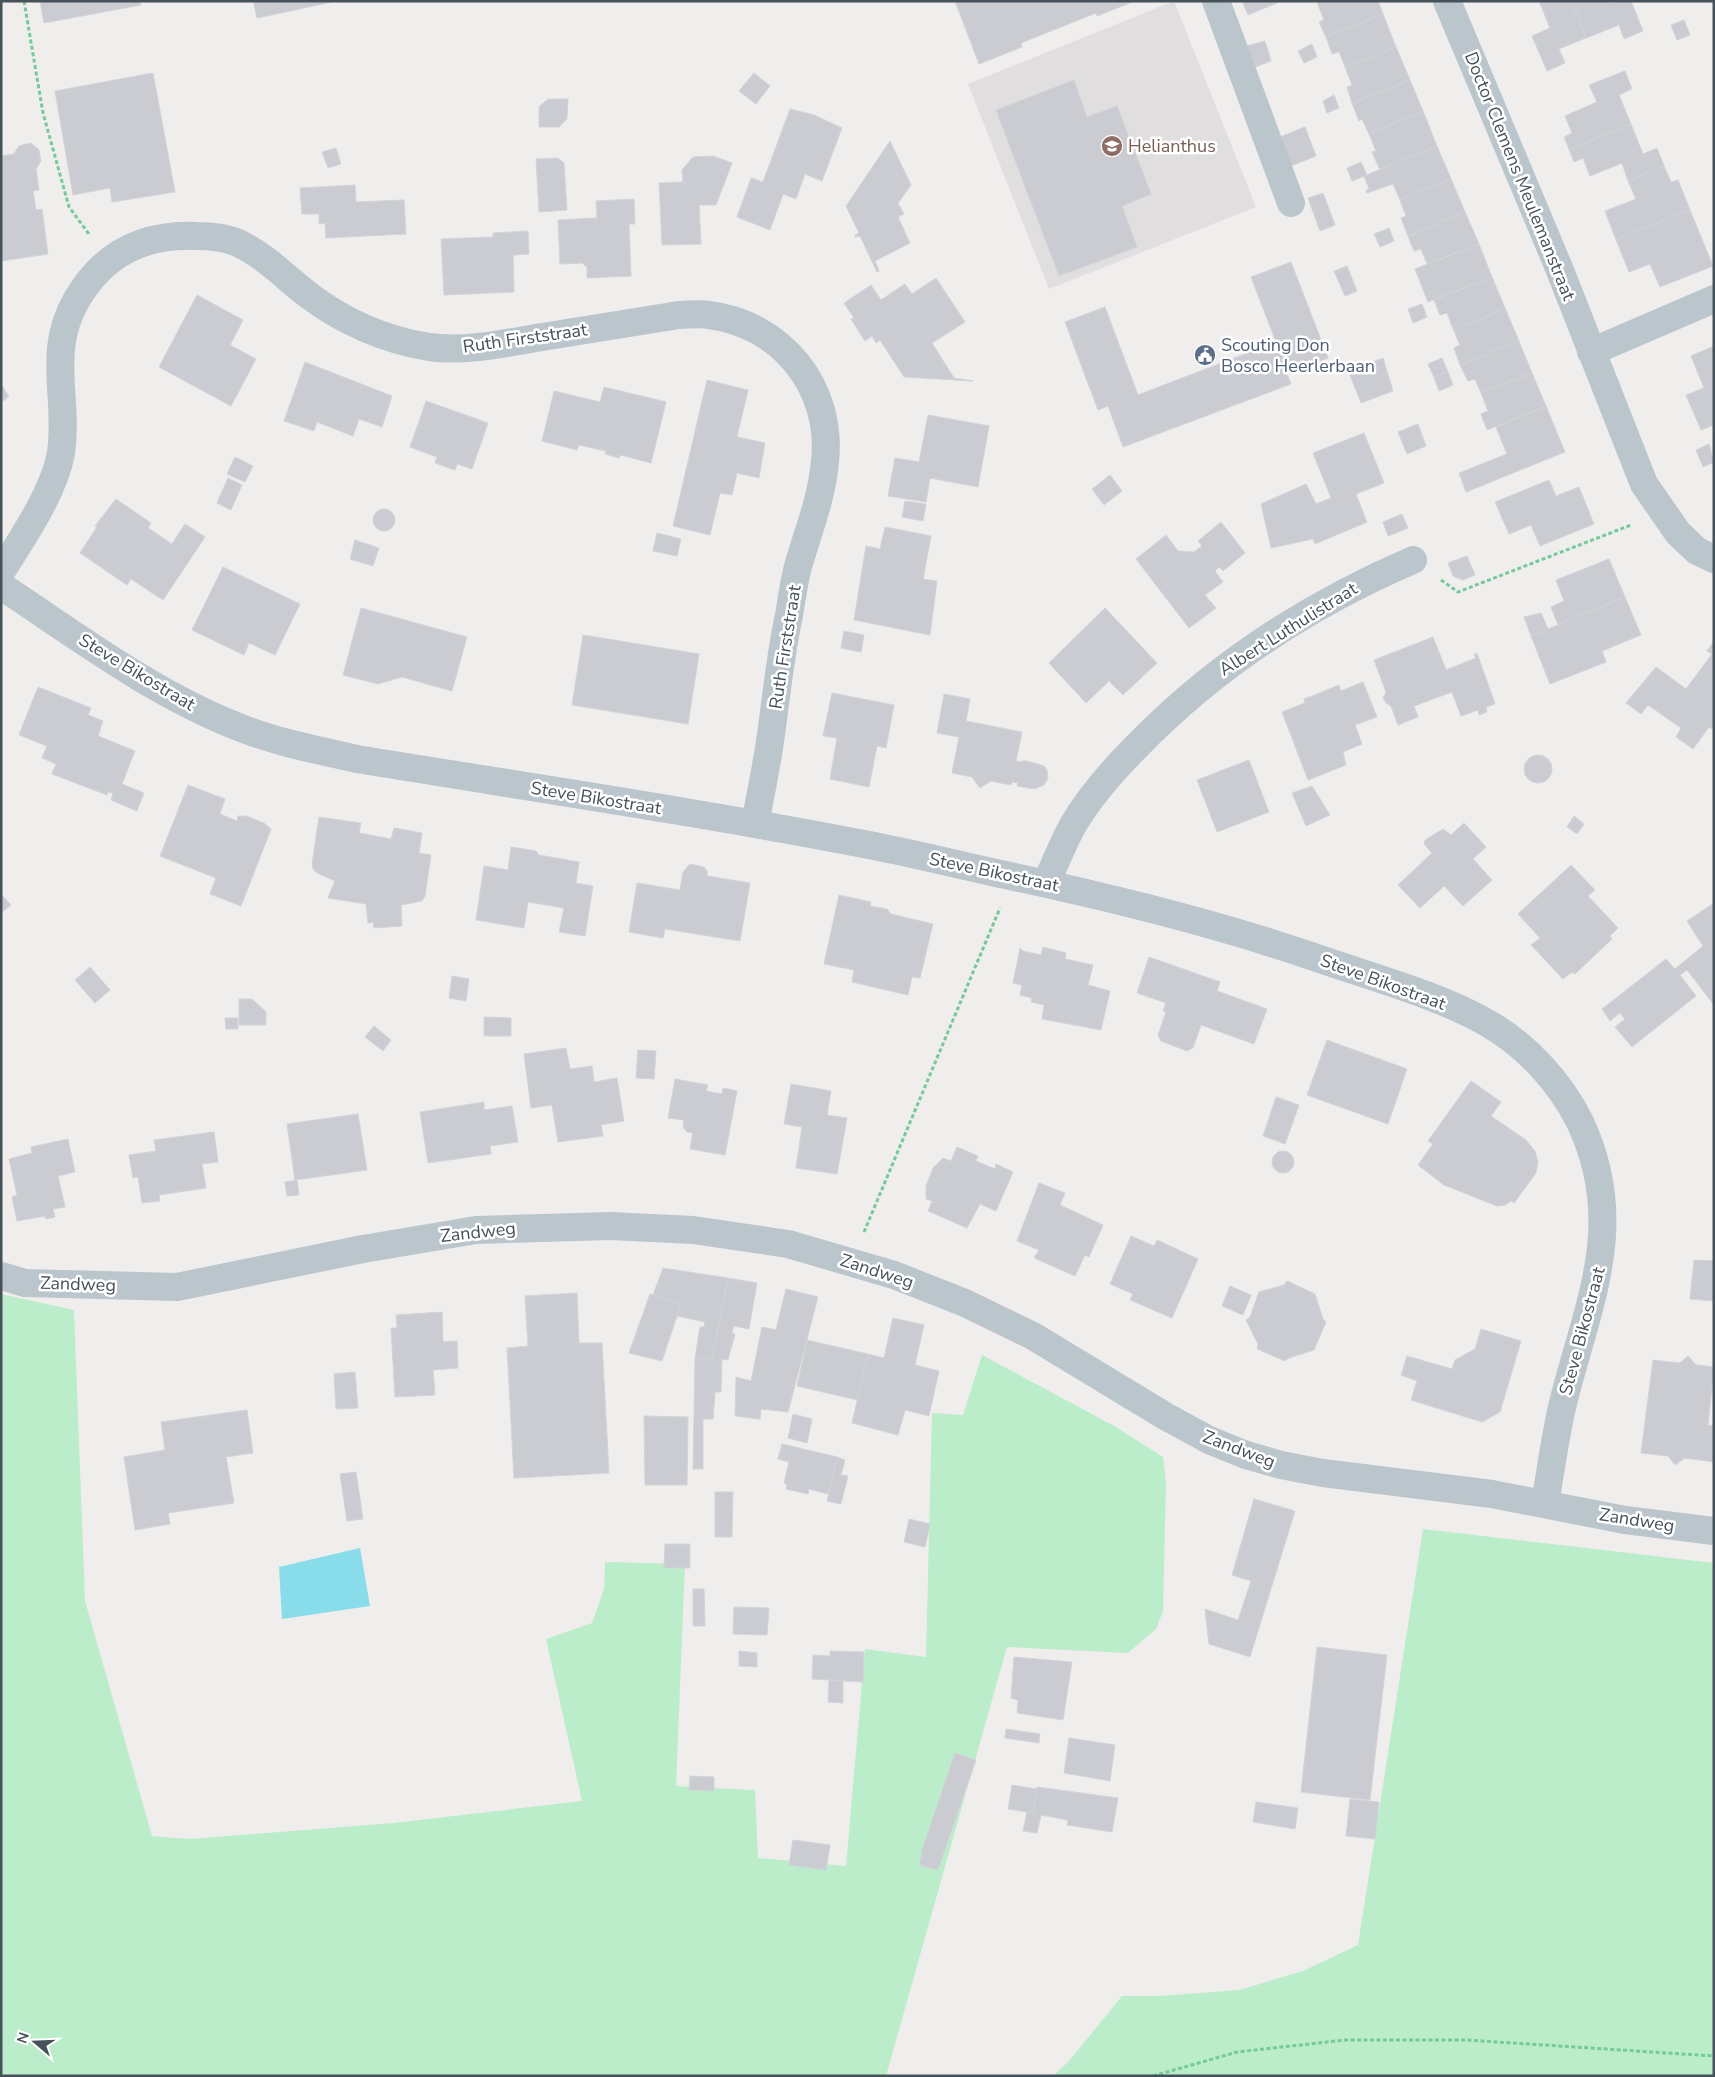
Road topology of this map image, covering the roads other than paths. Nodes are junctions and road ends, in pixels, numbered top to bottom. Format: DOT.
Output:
graph roads {
  1 [pos="1216,1"];
  2 [pos="1448,1"];
  3 [pos="1291,203"];
  4 [pos="1714,299"];
  5 [pos="1591,352"];
  6 [pos="1714,559"];
  7 [pos="1413,560"];
  8 [pos="1,572"];
  9 [pos="1,586"];
  10 [pos="755,824"];
  11 [pos="1046,883"];
  12 [pos="1,1276"];
  13 [pos="1545,1503"];
  14 [pos="1714,1531"];
  1 -- 3 [label="street"];
  2 -- 5 [label="street, Doctor Clemens Meulemanstraat"];
  4 -- 5 [label="street"];
  5 -- 6 [label="street, Doctor Clemens Meulemanstraat"];
  7 -- 11 [label="street, Albert Luthulistraat"];
  8 -- 10 [label="street, Ruth Firststraat"];
  9 -- 10 [label="street, Steve Bikostraat"];
  10 -- 11 [label="street, Steve Bikostraat"];
  11 -- 13 [label="street, Steve Bikostraat"];
  12 -- 13 [label="street, Zandweg"];
  13 -- 14 [label="street, Zandweg"];
}
